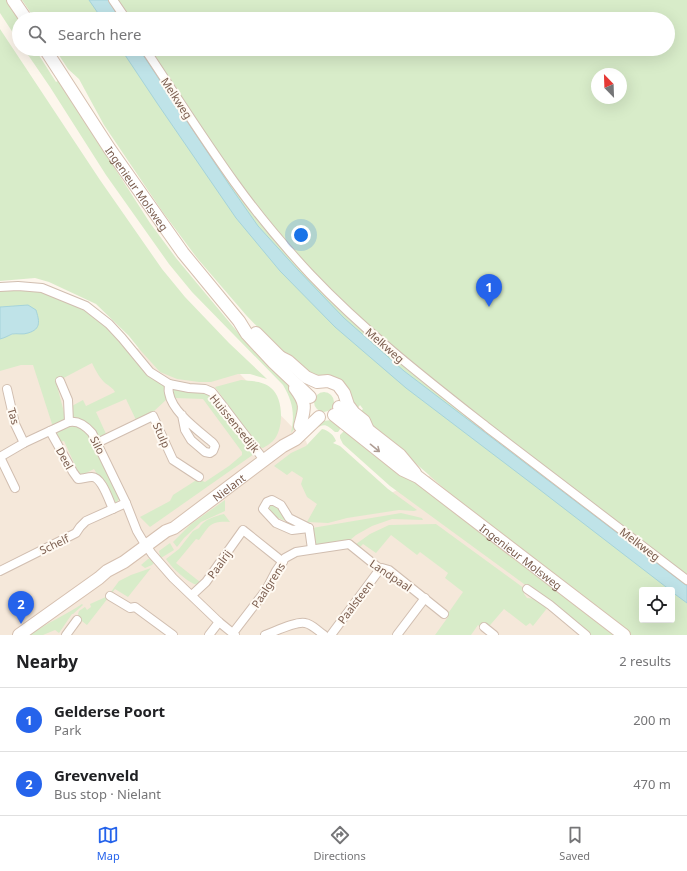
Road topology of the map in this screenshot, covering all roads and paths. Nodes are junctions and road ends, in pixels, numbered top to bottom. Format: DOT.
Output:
graph roads {
  1 [pos="13,0"];
  2 [pos="113,0"];
  3 [pos="21,12"];
  4 [pos="121,12"];
  5 [pos="50,56"];
  6 [pos="150,56"];
  7 [pos="0,287"];
  8 [pos="277,360"];
  9 [pos="60,381"];
  10 [pos="169,384"];
  11 [pos="7,389"];
  12 [pos="314,393"];
  13 [pos="336,411"];
  14 [pos="315,414"];
  15 [pos="182,415"];
  16 [pos="69,422"];
  17 [pos="300,426"];
  18 [pos="368,430"];
  19 [pos="50,431"];
  20 [pos="24,443"];
  21 [pos="97,443"];
  22 [pos="283,446"];
  23 [pos="0,457"];
  24 [pos="264,460"];
  25 [pos="199,477"];
  26 [pos="418,477"];
  27 [pos="15,488"];
  28 [pos="126,503"];
  29 [pos="113,509"];
  30 [pos="309,528"];
  31 [pos="148,548"];
  32 [pos="312,549"];
  33 [pos="283,562"];
  34 [pos="380,569"];
  35 [pos="0,571"];
  36 [pos="687,580"];
  37 [pos="527,589"];
  38 [pos="192,595"];
  39 [pos="110,596"];
  40 [pos="425,598"];
  41 [pos="444,614"];
  42 [pos="77,620"];
  43 [pos="219,622"];
  44 [pos="484,626"];
  45 [pos="234,634"];
  46 [pos="19,635"];
  47 [pos="66,635"];
  48 [pos="173,635"];
  49 [pos="209,635"];
  50 [pos="265,635"];
  51 [pos="324,635"];
  52 [pos="331,635"];
  53 [pos="397,635"];
  54 [pos="494,635"];
  55 [pos="586,635"];
  56 [pos="624,635"];
  1 -- 3 [label="main road"];
  2 -- 4 [label="street"];
  5 -- 8 [label="main road, Ingenieur Molsweg"];
  6 -- 36 [label="street, Melkweg"];
  7 -- 10 [label="street, Huissensedijk"];
  8 -- 12 [label="main road, Ingenieur Molsweg"];
  8 -- 17 [label="main road"];
  8 -- 18 [label="main road"];
  9 -- 16 [label="street"];
  10 -- 15 [label="street"];
  10 -- 24 [label="street, Huissensedijk"];
  11 -- 20 [label="street, Tas"];
  12 -- 13 [label="main road"];
  12 -- 14 [label="main road"];
  13 -- 14 [label="main road"];
  13 -- 18 [label="main road, Ingenieur Molsweg"];
  13 -- 26 [label="main road, Ingenieur Molsweg, one-way"];
  14 -- 17 [label="main road, Nielant"];
  14 -- 22 [label="main road, Nielant"];
  15 -- 15 [label="street"];
  16 -- 19 [label="street"];
  16 -- 21 [label="street, Silo"];
  17 -- 22 [label="main road, Nielant"];
  18 -- 26 [label="main road, Ingenieur Molsweg"];
  19 -- 20 [label="street"];
  19 -- 29 [label="street, Deel"];
  20 -- 23 [label="street"];
  21 -- 25 [label="street, Stulp"];
  21 -- 28 [label="street, Silo"];
  22 -- 24 [label="main road, Nielant"];
  23 -- 27 [label="street"];
  24 -- 31 [label="main road, Nielant"];
  26 -- 56 [label="main road, Ingenieur Molsweg"];
  28 -- 29 [label="street, Schelf"];
  28 -- 31 [label="street, Silo"];
  29 -- 35 [label="street, Schelf"];
  30 -- 30 [label="street"];
  30 -- 32 [label="street"];
  31 -- 38 [label="street, Silo"];
  31 -- 46 [label="main road, Nielant"];
  32 -- 33 [label="street, Paalgrens"];
  32 -- 34 [label="street, Landpaal"];
  33 -- 38 [label="street, Paalrij"];
  33 -- 45 [label="street, Paalgrens"];
  34 -- 40 [label="street, Landpaal"];
  34 -- 52 [label="street, Paalsteen"];
  37 -- 55 [label="street"];
  38 -- 43 [label="street, Silo"];
  39 -- 48 [label="street"];
  40 -- 41 [label="street, Landpaal"];
  40 -- 53 [label="street"];
  42 -- 47 [label="street"];
  43 -- 45 [label="street, Silo"];
  43 -- 49 [label="street"];
  44 -- 54 [label="street"];
  50 -- 51 [label="street"];
}
